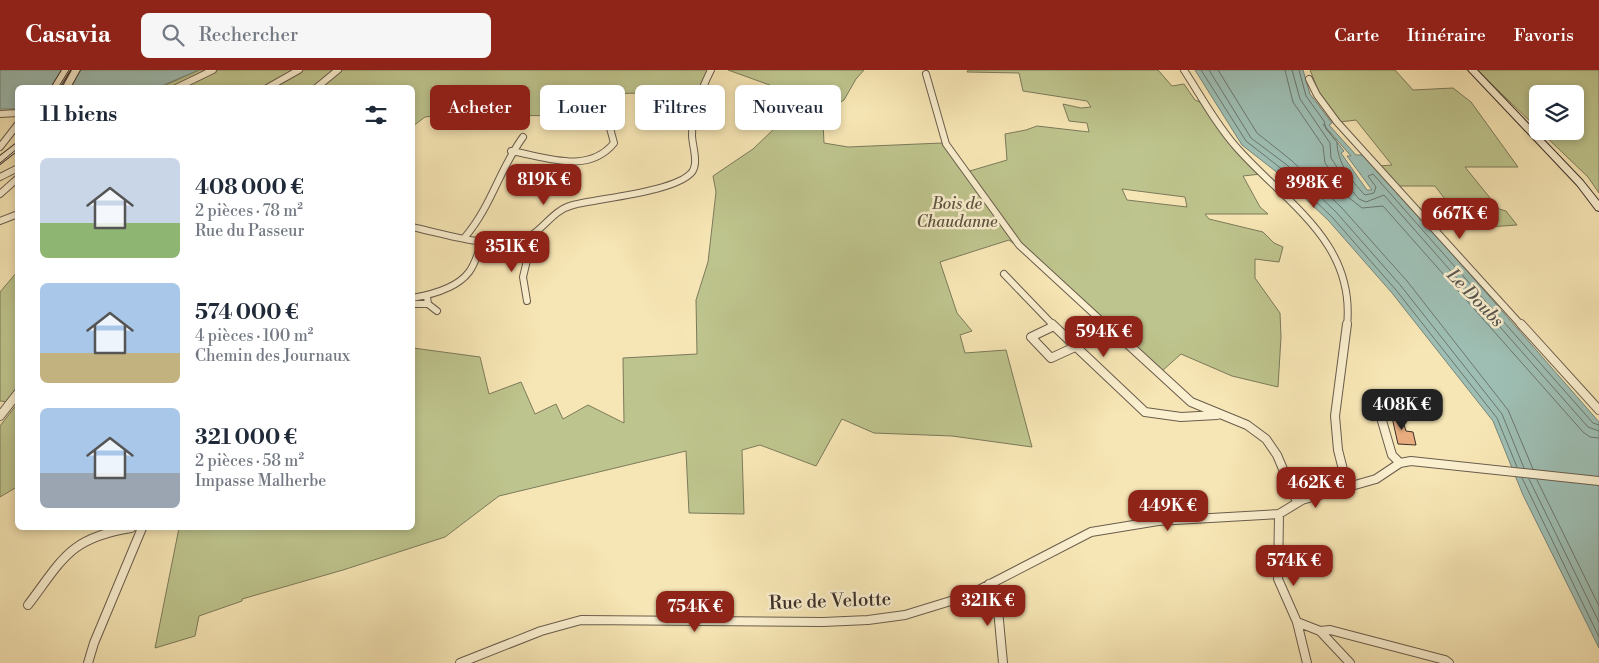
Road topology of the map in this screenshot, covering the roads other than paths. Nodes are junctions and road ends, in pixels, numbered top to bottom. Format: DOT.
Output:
graph roads {
  1 [pos="66,70"];
  2 [pos="76,70"];
  3 [pos="213,70"];
  4 [pos="299,70"];
  5 [pos="338,70"];
  6 [pos="711,70"];
  7 [pos="1184,70"];
  8 [pos="1472,70"];
  9 [pos="926,74"];
  10 [pos="1309,78"];
  11 [pos="57,85"];
  12 [pos="68,85"];
  13 [pos="182,85"];
  14 [pos="272,85"];
  15 [pos="320,85"];
  16 [pos="15,113"];
  17 [pos="0,114"];
  18 [pos="15,128"];
  19 [pos="611,130"];
  20 [pos="523,137"];
  21 [pos="0,147"];
  22 [pos="15,148"];
  23 [pos="511,151"];
  24 [pos="15,158"];
  25 [pos="0,161"];
  26 [pos="0,170"];
  27 [pos="15,170"];
  28 [pos="0,177"];
  29 [pos="15,181"];
  30 [pos="0,194"];
  31 [pos="1599,208"];
  32 [pos="15,215"];
  33 [pos="0,222"];
  34 [pos="415,228"];
  35 [pos="465,237"];
  36 [pos="528,239"];
  37 [pos="483,240"];
  38 [pos="1004,274"];
  39 [pos="415,298"];
  40 [pos="428,300"];
  41 [pos="527,300"];
  42 [pos="415,303"];
  43 [pos="437,311"];
  44 [pos="1054,326"];
  45 [pos="1075,347"];
  46 [pos="15,397"];
  47 [pos="1374,397"];
  48 [pos="1599,410"];
  49 [pos="1218,414"];
  50 [pos="0,416"];
  51 [pos="1400,463"];
  52 [pos="1599,481"];
  53 [pos="1348,488"];
  54 [pos="1298,502"];
  55 [pos="1279,514"];
  56 [pos="115,530"];
  57 [pos="141,530"];
  58 [pos="989,584"];
  59 [pos="28,606"];
  60 [pos="1297,622"];
  61 [pos="1320,631"];
  62 [pos="88,663"];
  63 [pos="460,663"];
  64 [pos="1003,663"];
  65 [pos="1307,663"];
  66 [pos="1350,663"];
  67 [pos="1450,663"];
  1 -- 11 [label="main road"];
  2 -- 12 [label="main road"];
  3 -- 13 [label="street"];
  4 -- 14 [label="street"];
  5 -- 15 [label="street"];
  6 -- 36 [label="street"];
  7 -- 53 [label="street"];
  8 -- 31 [label="main road"];
  9 -- 49 [label="street"];
  10 -- 48 [label="street"];
  16 -- 17 [label="street"];
  18 -- 21 [label="street"];
  19 -- 23 [label="street"];
  20 -- 23 [label="street"];
  22 -- 25 [label="main road"];
  23 -- 35 [label="street"];
  24 -- 26 [label="main road"];
  27 -- 28 [label="street"];
  29 -- 30 [label="street"];
  32 -- 33 [label="street"];
  34 -- 35 [label="street"];
  35 -- 37 [label="street"];
  36 -- 37 [label="street"];
  36 -- 41 [label="street"];
  37 -- 40 [label="street"];
  38 -- 44 [label="street"];
  39 -- 40 [label="street"];
  40 -- 42 [label="street"];
  40 -- 43 [label="street"];
  44 -- 45 [label="street"];
  44 -- 45 [label="street"];
  45 -- 49 [label="street"];
  46 -- 50 [label="street"];
  47 -- 51 [label="street"];
  49 -- 54 [label="street"];
  51 -- 52 [label="street"];
  51 -- 53 [label="street"];
  53 -- 54 [label="street"];
  54 -- 55 [label="street"];
  55 -- 58 [label="street, Rue de Velotte"];
  55 -- 60 [label="street"];
  56 -- 59 [label="street"];
  57 -- 62 [label="street"];
  58 -- 63 [label="street, Rue de Velotte"];
  58 -- 64 [label="street"];
  60 -- 61 [label="street"];
  60 -- 65 [label="street"];
  61 -- 66 [label="street"];
  61 -- 67 [label="street"];
}
